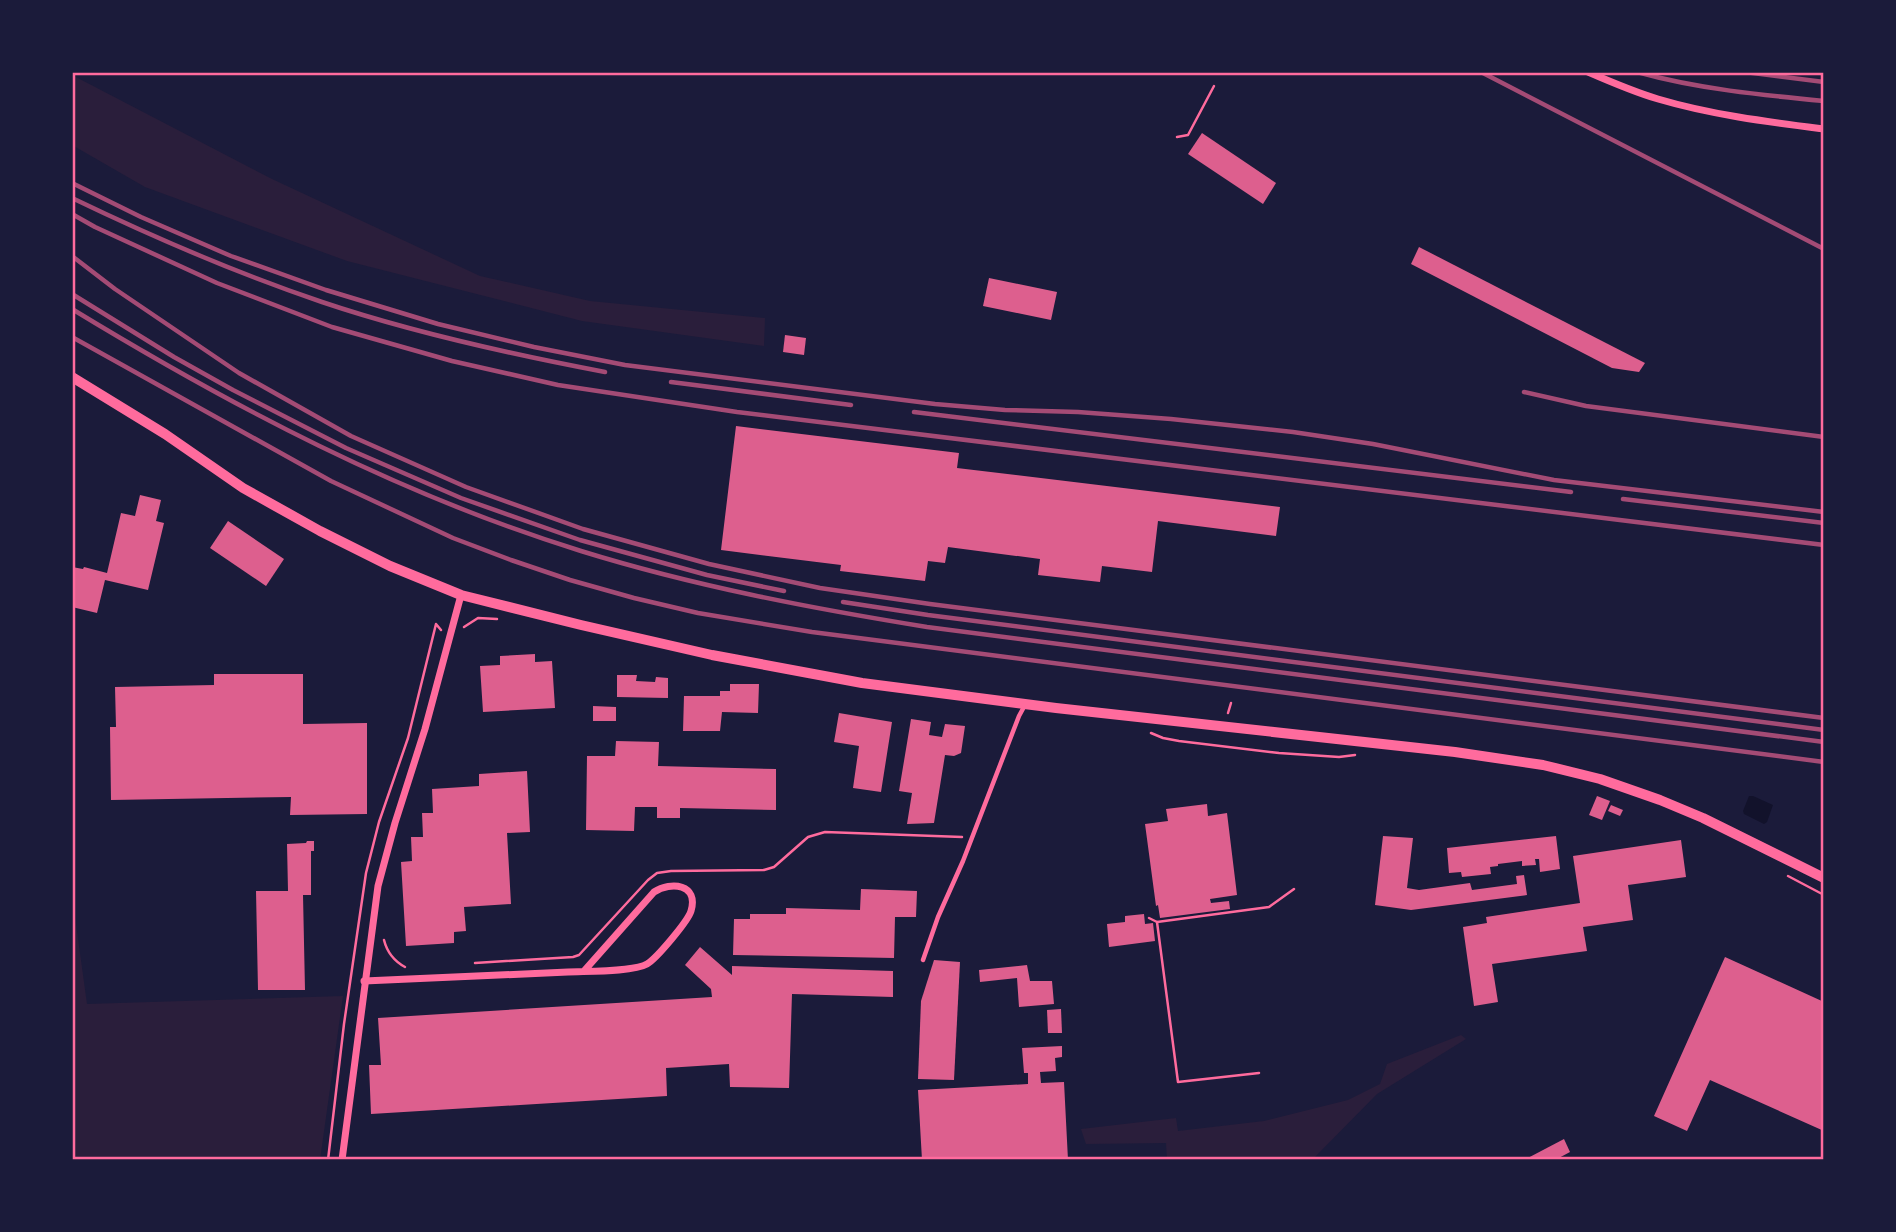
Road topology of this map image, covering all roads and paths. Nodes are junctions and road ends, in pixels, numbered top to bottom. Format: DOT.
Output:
graph roads {
  1 [pos="1587,72"];
  2 [pos="1214,86"];
  3 [pos="1824,129"];
  4 [pos="1177,137"];
  5 [pos="72,377"];
  6 [pos="461,595"];
  7 [pos="503,620"];
  8 [pos="448,638"];
  9 [pos="1026,704"];
  10 [pos="1149,732"];
  11 [pos="1358,755"];
  12 [pos="1787,876"];
  13 [pos="1824,878"];
  14 [pos="1294,889"];
  15 [pos="1824,895"];
  16 [pos="1149,918"];
  17 [pos="1157,922"];
  18 [pos="923,960"];
  19 [pos="584,971"];
  20 [pos="364,981"];
  21 [pos="1259,1073"];
  22 [pos="342,1160"];
  1 -- 3 [label="street"];
  2 -- 4 [label="path"];
  5 -- 6 [label="street"];
  6 -- 8 [label="street"];
  6 -- 9 [label="street"];
  7 -- 8 [label="path"];
  8 -- 20 [label="street"];
  9 -- 13 [label="street"];
  9 -- 18 [label="lane"];
  10 -- 11 [label="path"];
  12 -- 15 [label="path"];
  14 -- 17 [label="path"];
  16 -- 17 [label="path"];
  17 -- 21 [label="path"];
  19 -- 19 [label="street"];
  19 -- 20 [label="street"];
  20 -- 22 [label="street"];
}
